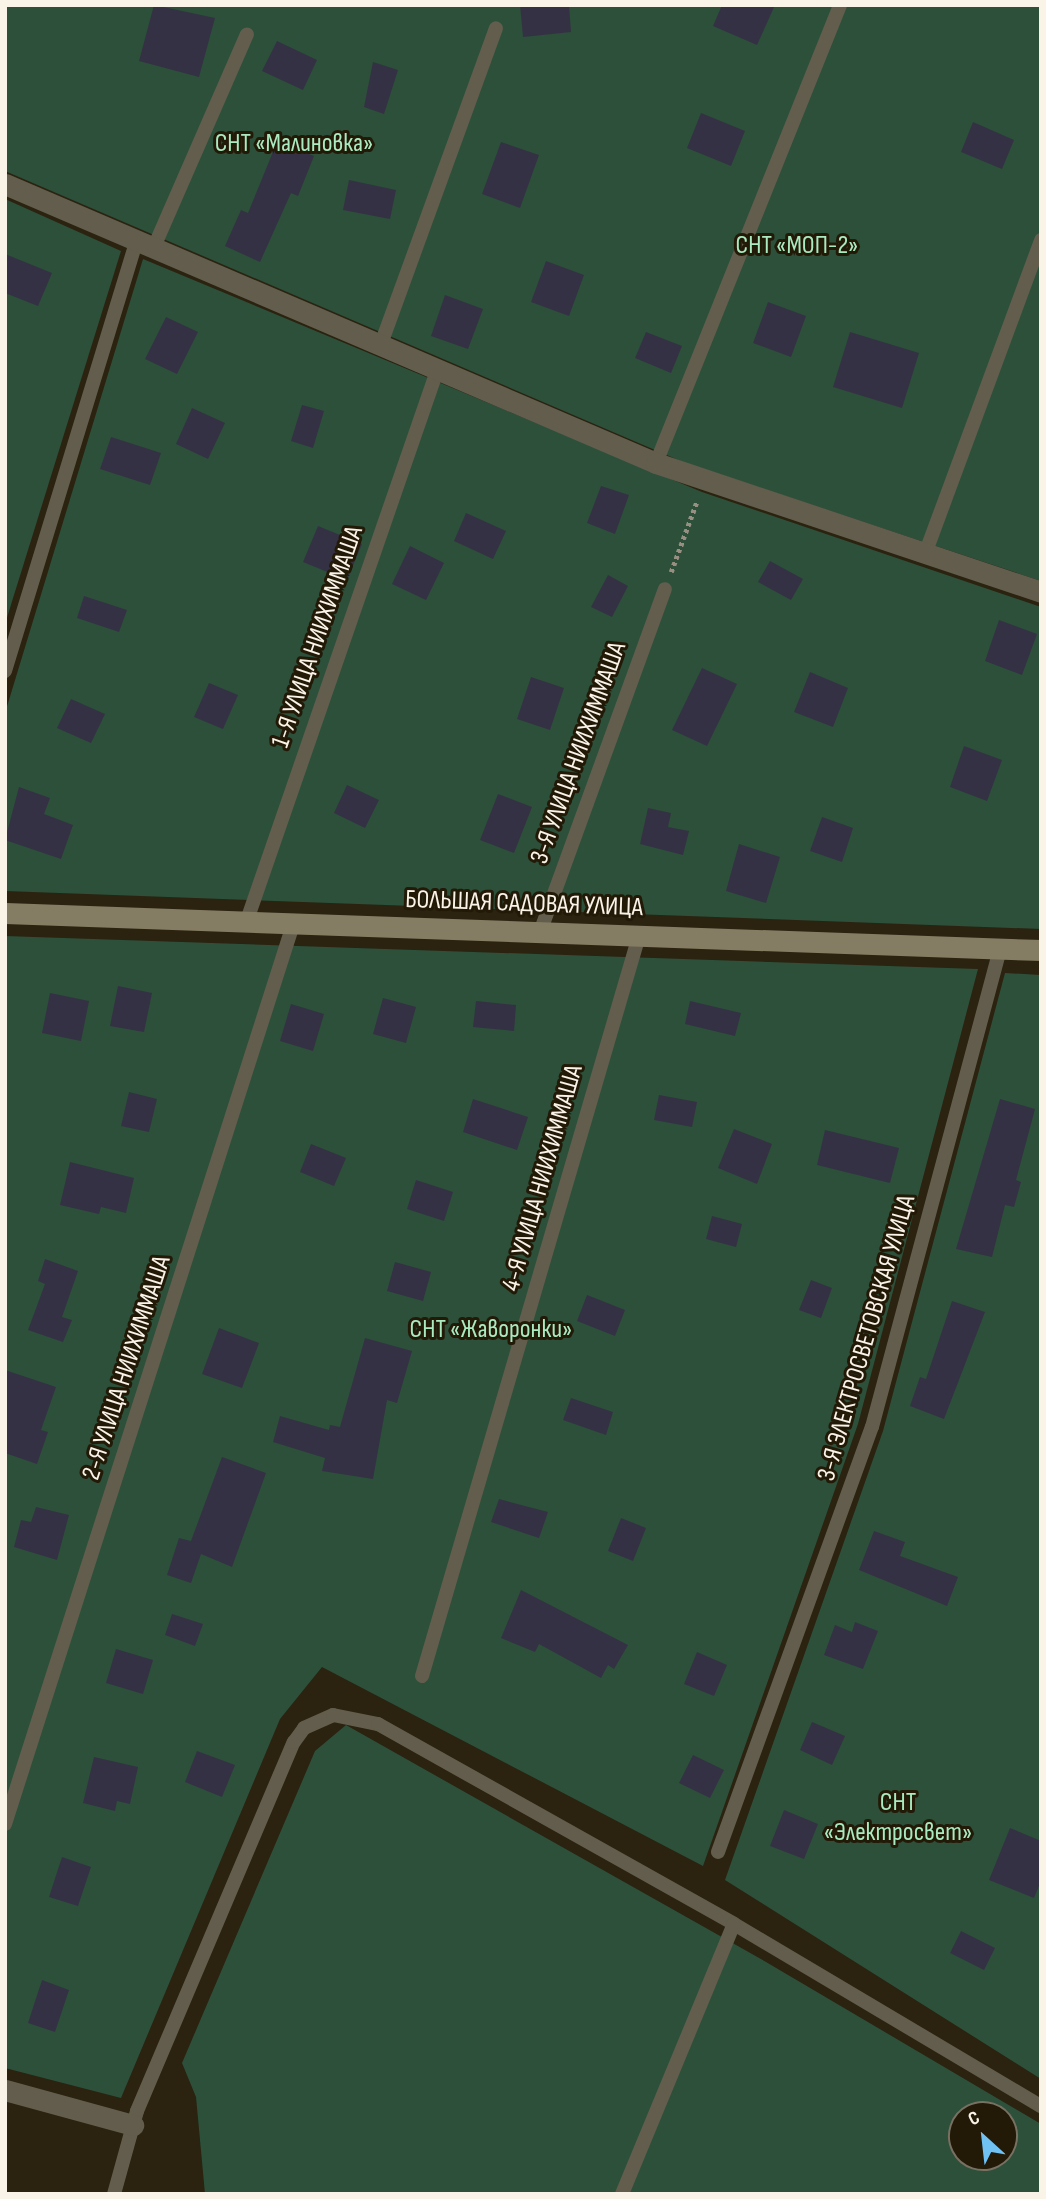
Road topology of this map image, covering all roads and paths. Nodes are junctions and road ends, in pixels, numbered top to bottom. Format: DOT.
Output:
graph roads {
  1 [pos="840,5"];
  2 [pos="496,28"];
  3 [pos="247,34"];
  4 [pos="5,184"];
  5 [pos="1041,240"];
  6 [pos="146,244"];
  7 [pos="381,344"];
  8 [pos="438,368"];
  9 [pos="656,463"];
  10 [pos="704,481"];
  11 [pos="925,554"];
  12 [pos="665,589"];
  13 [pos="1041,592"];
  14 [pos="5,671"];
  15 [pos="5,913"];
  16 [pos="246,923"];
  17 [pos="293,925"];
  18 [pos="539,934"];
  19 [pos="639,936"];
  20 [pos="1000,949"];
  21 [pos="1041,950"];
  22 [pos="422,1676"];
  23 [pos="5,1824"];
  24 [pos="718,1852"];
  25 [pos="734,1924"];
  26 [pos="5,2090"];
  27 [pos="1041,2106"];
  28 [pos="133,2125"];
  29 [pos="114,2194"];
  30 [pos="622,2194"];
  1 -- 9 [label="lane"];
  2 -- 7 [label="lane"];
  3 -- 6 [label="lane"];
  4 -- 6 [label="street"];
  5 -- 11 [label="lane"];
  6 -- 7 [label="street"];
  6 -- 14 [label="lane"];
  7 -- 8 [label="street"];
  8 -- 9 [label="street"];
  8 -- 16 [label="lane, 1-Я УЛИЦА НИИХИММАША"];
  9 -- 10 [label="street"];
  10 -- 11 [label="street"];
  10 -- 12 [label="path"];
  11 -- 13 [label="street"];
  12 -- 18 [label="lane, 3-Я УЛИЦА НИИХИММАША"];
  15 -- 16 [label="street, БОЛЬШАЯ САДОВАЯ УЛИЦА"];
  16 -- 17 [label="street, БОЛЬШАЯ САДОВАЯ УЛИЦА"];
  17 -- 18 [label="street, БОЛЬШАЯ САДОВАЯ УЛИЦА"];
  17 -- 23 [label="lane, 2-Я УЛИЦА НИИХИММАША"];
  18 -- 19 [label="street, БОЛЬШАЯ САДОВАЯ УЛИЦА"];
  19 -- 20 [label="street, БОЛЬШАЯ САДОВАЯ УЛИЦА"];
  19 -- 22 [label="lane, 4-Я УЛИЦА НИИХИММАША"];
  20 -- 21 [label="street, БОЛЬШАЯ САДОВАЯ УЛИЦА"];
  20 -- 24 [label="lane, 3-Я ЭЛЕКТРОСВЕТОВСКАЯ УЛИЦА"];
  25 -- 27 [label="lane"];
  25 -- 28 [label="lane"];
  25 -- 30 [label="lane"];
  26 -- 28 [label="street"];
  28 -- 29 [label="lane"];
}
